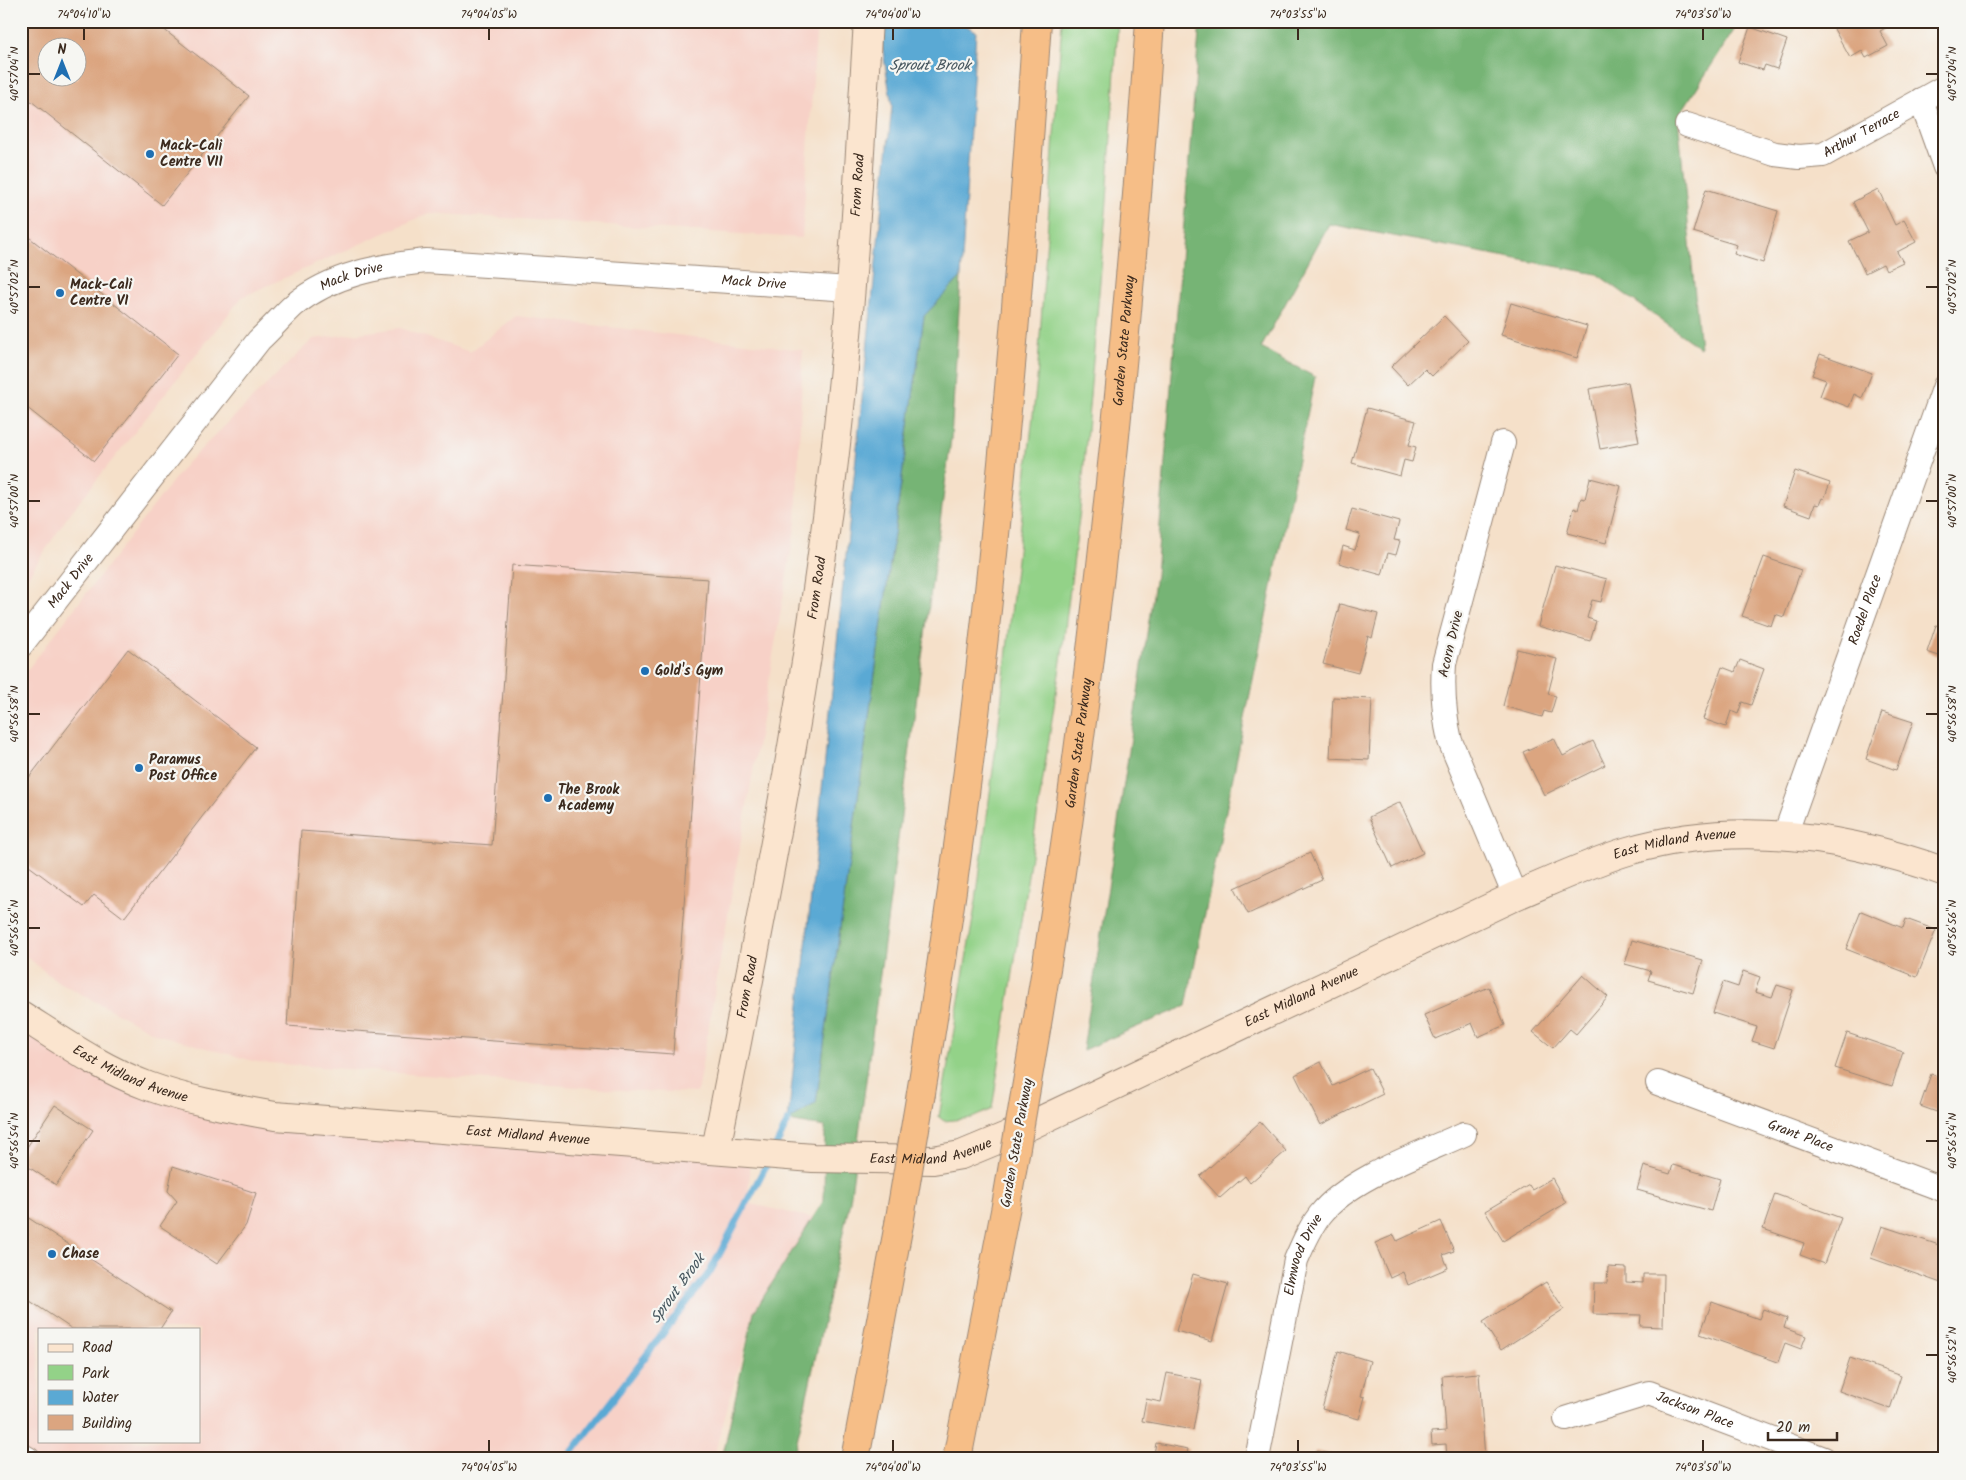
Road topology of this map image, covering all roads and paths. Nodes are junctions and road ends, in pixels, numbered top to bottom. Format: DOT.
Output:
graph roads {
  1 [pos="868,21"];
  2 [pos="1037,21"];
  3 [pos="1150,21"];
  4 [pos="1945,87"];
  5 [pos="1921,100"];
  6 [pos="1687,125"];
  7 [pos="1945,167"];
  8 [pos="850,289"];
  9 [pos="1945,386"];
  10 [pos="1503,443"];
  11 [pos="21,645"];
  12 [pos="1785,835"];
  13 [pos="1945,872"];
  14 [pos="1515,896"];
  15 [pos="21,1015"];
  16 [pos="1658,1083"];
  17 [pos="1464,1134"];
  18 [pos="716,1149"];
  19 [pos="1945,1190"];
  20 [pos="1566,1419"];
  21 [pos="21,1454"];
  22 [pos="28,1459"];
  23 [pos="855,1459"];
  24 [pos="958,1459"];
  25 [pos="1257,1459"];
  26 [pos="1824,1459"];
  1 -- 8 [label="street, From Road"];
  2 -- 23 [label="highway, bridge"];
  3 -- 24 [label="highway, Garden State Parkway, bridge"];
  4 -- 5 [label="street, Arthur Terrace"];
  5 -- 6 [label="street, Arthur Terrace"];
  5 -- 7 [label="street"];
  8 -- 11 [label="street, Mack Drive"];
  8 -- 18 [label="street, From Road"];
  9 -- 12 [label="street, Roedel Place"];
  10 -- 14 [label="street, Acorn Drive"];
  12 -- 13 [label="street, East Midland Avenue"];
  12 -- 14 [label="street, East Midland Avenue"];
  14 -- 18 [label="street, East Midland Avenue"];
  15 -- 18 [label="street, East Midland Avenue"];
  16 -- 19 [label="street, Grant Place"];
  17 -- 25 [label="street, Elmwood Drive"];
  20 -- 26 [label="street, Jackson Place"];
  21 -- 22 [label="street"];
}
